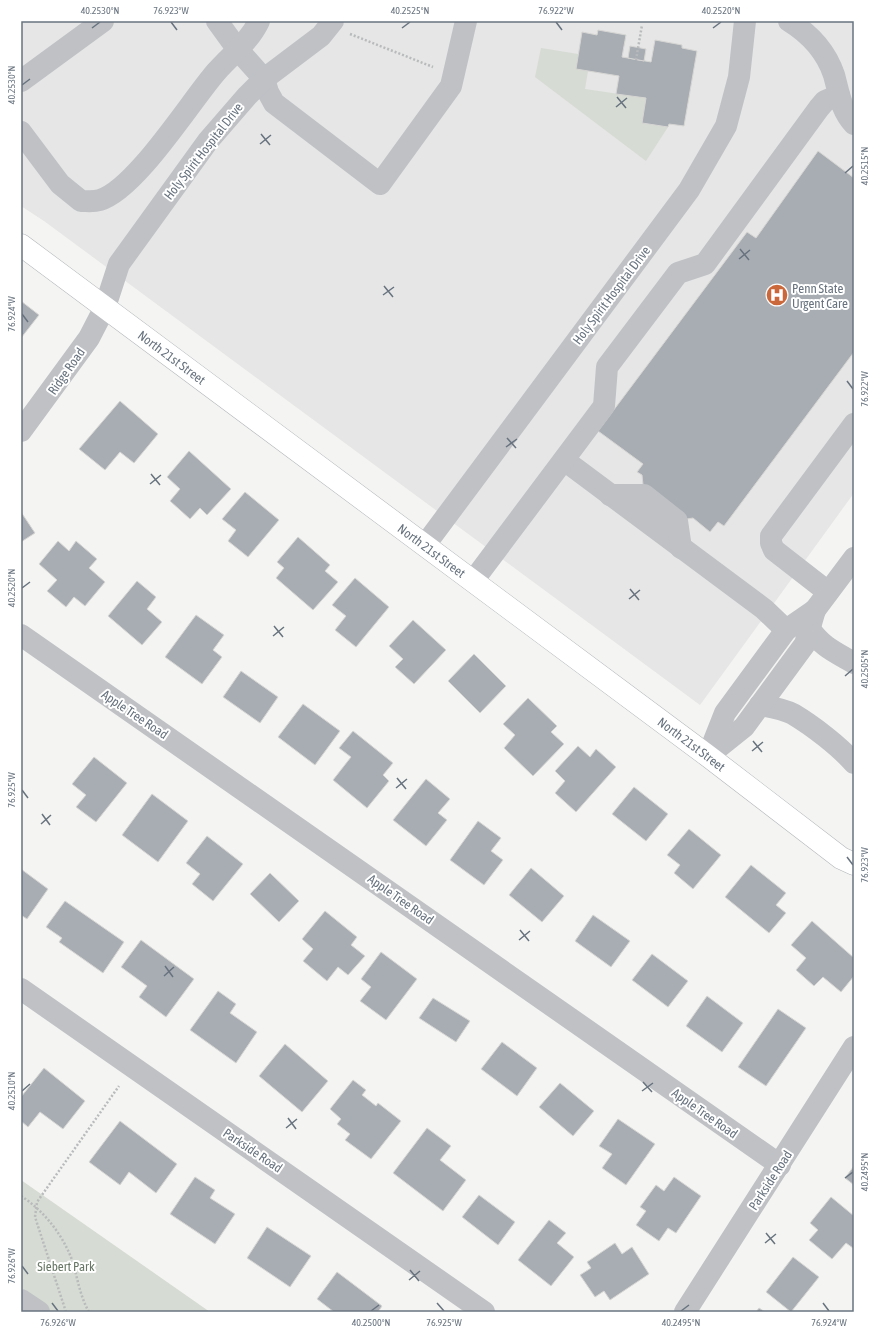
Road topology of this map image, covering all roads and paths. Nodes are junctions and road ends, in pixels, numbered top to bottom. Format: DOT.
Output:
graph roads {
  1 [pos="103,21"];
  2 [pos="217,21"];
  3 [pos="259,21"];
  4 [pos="466,21"];
  5 [pos="745,21"];
  6 [pos="789,21"];
  7 [pos="642,25"];
  8 [pos="342,27"];
  9 [pos="238,50"];
  10 [pos="636,60"];
  11 [pos="427,65"];
  12 [pos="264,79"];
  13 [pos="21,81"];
  14 [pos="838,95"];
  15 [pos="854,124"];
  16 [pos="21,132"];
  17 [pos="21,245"];
  18 [pos="105,307"];
  19 [pos="854,424"];
  20 [pos="21,431"];
  21 [pos="564,460"];
  22 [pos="425,545"];
  23 [pos="854,558"];
  24 [pos="473,581"];
  25 [pos="828,592"];
  26 [pos="812,619"];
  27 [pos="786,630"];
  28 [pos="21,635"];
  29 [pos="854,663"];
  30 [pos="760,705"];
  31 [pos="852,753"];
  32 [pos="708,756"];
  33 [pos="850,865"];
  34 [pos="21,989"];
  35 [pos="854,1047"];
  36 [pos="131,1068"];
  37 [pos="780,1165"];
  38 [pos="21,1196"];
  39 [pos="36,1208"];
  40 [pos="21,1300"];
  41 [pos="38,1312"];
  42 [pos="66,1312"];
  43 [pos="89,1312"];
  44 [pos="484,1312"];
  45 [pos="685,1312"];
  1 -- 13 [label="street"];
  2 -- 9 [label="street"];
  3 -- 9 [label="street"];
  4 -- 12 [label="street"];
  5 -- 22 [label="street, Holy Spirit Hospital Drive"];
  6 -- 14 [label="street"];
  7 -- 10 [label="path"];
  8 -- 11 [label="path"];
  8 -- 12 [label="street, Holy Spirit Hospital Drive"];
  9 -- 12 [label="street"];
  9 -- 16 [label="street"];
  12 -- 18 [label="street, Holy Spirit Hospital Drive"];
  14 -- 15 [label="street"];
  14 -- 21 [label="street"];
  17 -- 18 [label="main road, North 21st Street"];
  18 -- 20 [label="street, Ridge Road"];
  18 -- 22 [label="main road, North 21st Street"];
  19 -- 25 [label="street"];
  21 -- 24 [label="street"];
  21 -- 27 [label="street"];
  22 -- 24 [label="main road, North 21st Street"];
  23 -- 25 [label="street"];
  24 -- 32 [label="main road, North 21st Street"];
  25 -- 26 [label="street"];
  26 -- 27 [label="street"];
  26 -- 29 [label="street"];
  26 -- 30 [label="street"];
  27 -- 32 [label="street"];
  28 -- 37 [label="street, Apple Tree Road"];
  30 -- 31 [label="street"];
  30 -- 32 [label="street"];
  32 -- 33 [label="main road, North 21st Street"];
  34 -- 36 [label="street, Parkside Road"];
  35 -- 37 [label="street, Parkside Road"];
  36 -- 39 [label="path"];
  36 -- 44 [label="street, Parkside Road"];
  37 -- 45 [label="street, Parkside Road"];
  38 -- 39 [label="path"];
  39 -- 42 [label="path"];
  39 -- 43 [label="path"];
  40 -- 41 [label="street"];
}
